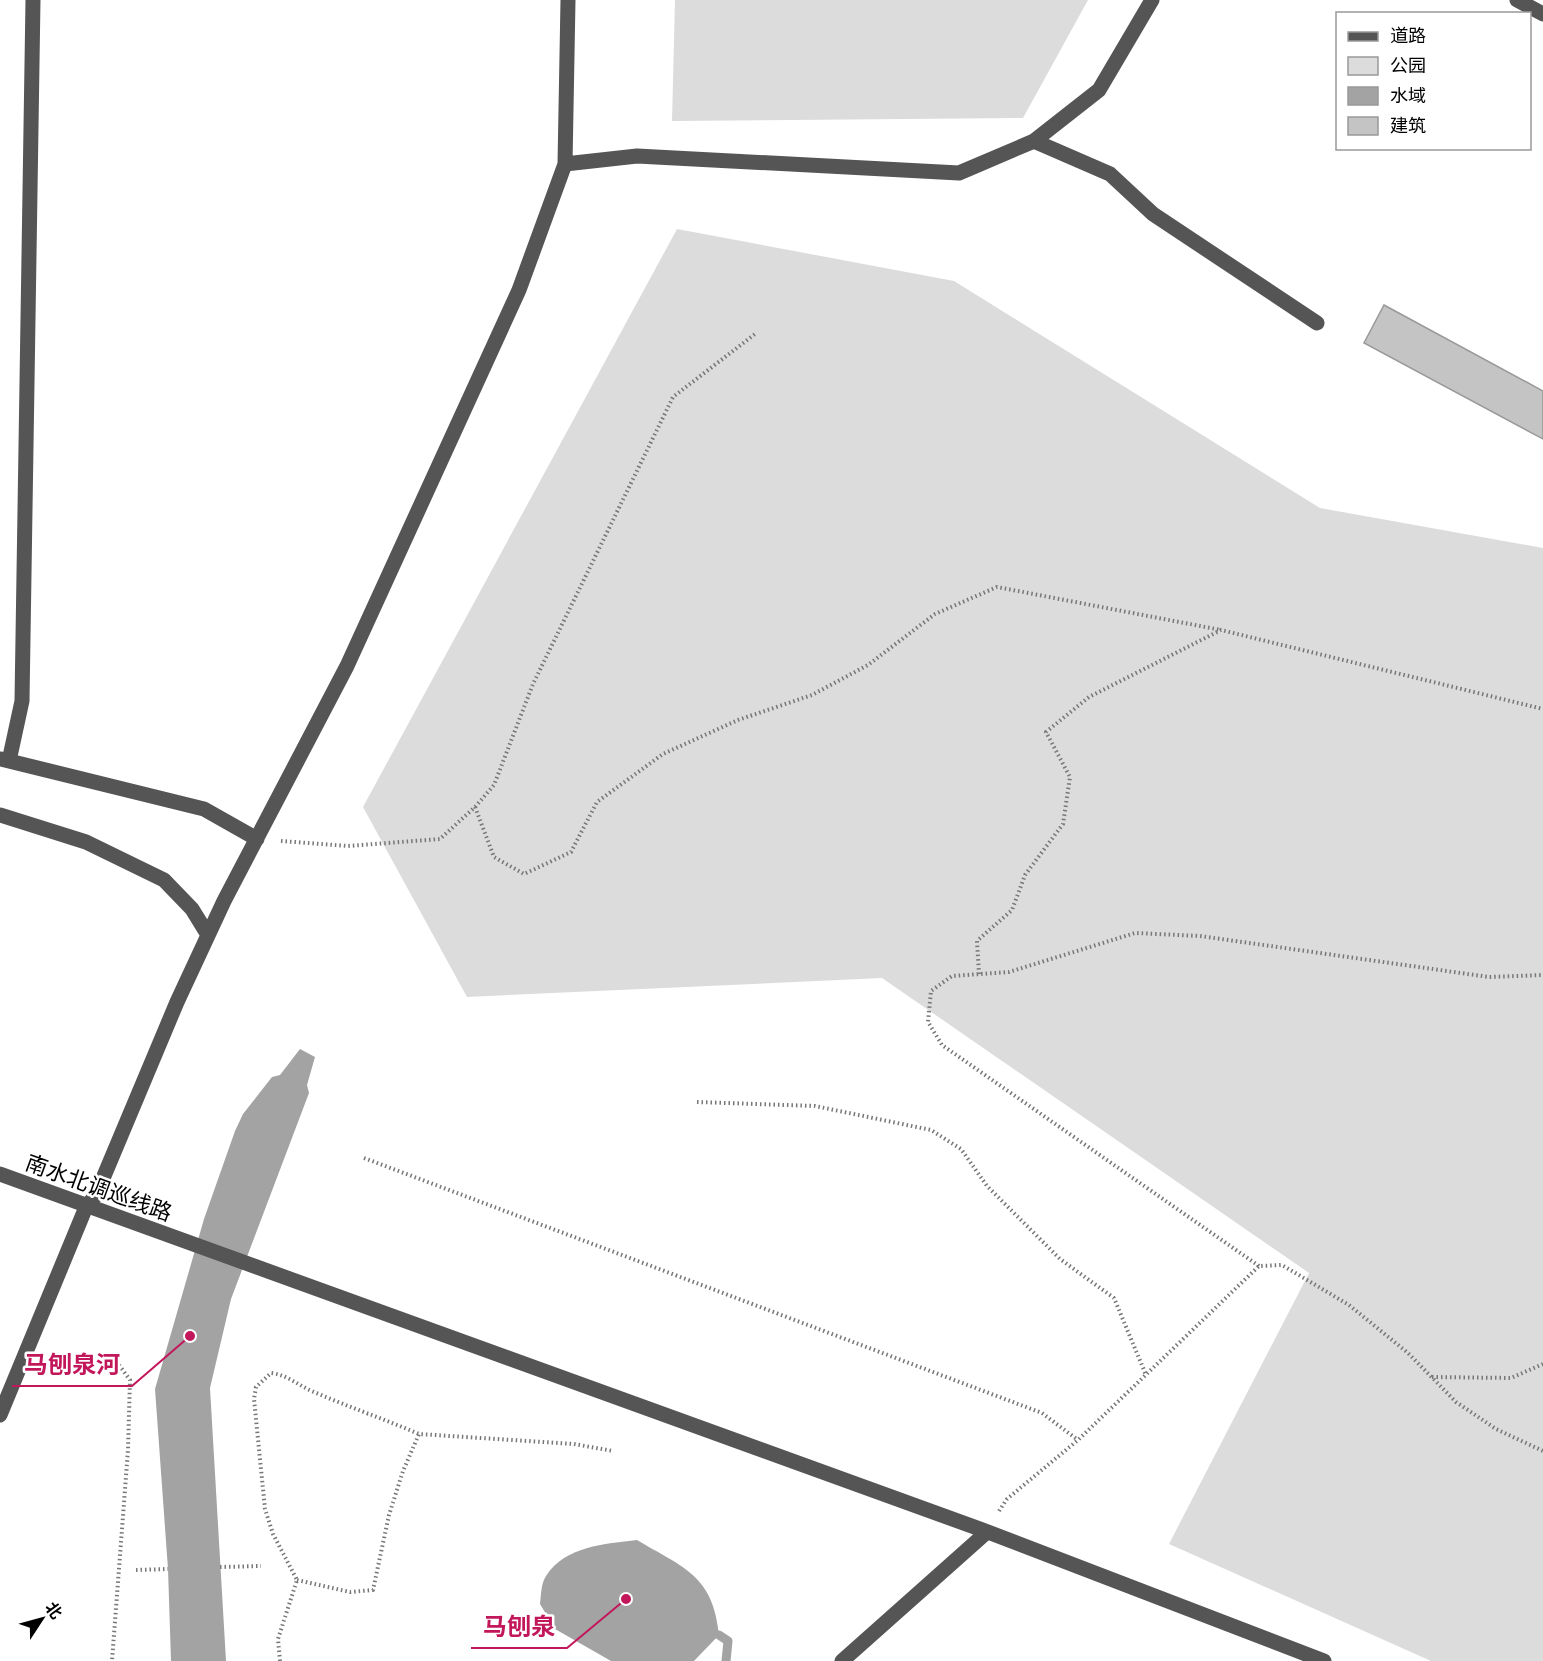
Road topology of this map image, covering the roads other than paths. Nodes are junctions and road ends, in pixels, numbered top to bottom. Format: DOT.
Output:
graph roads {
  1 [pos="33,0"];
  2 [pos="568,0"];
  3 [pos="1152,0"];
  4 [pos="1516,0"];
  5 [pos="1543,14"];
  6 [pos="1034,141"];
  7 [pos="565,164"];
  8 [pos="1317,323"];
  9 [pos="4,760"];
  10 [pos="0,815"];
  11 [pos="257,839"];
  12 [pos="208,935"];
  13 [pos="0,1174"];
  14 [pos="86,1207"];
  15 [pos="0,1415"];
  16 [pos="987,1532"];
  17 [pos="842,1661"];
  18 [pos="1324,1661"];
  1 -- 9 [label="street"];
  2 -- 7 [label="street"];
  3 -- 6 [label="street"];
  4 -- 5 [label="street"];
  6 -- 7 [label="street"];
  6 -- 8 [label="street"];
  7 -- 11 [label="street"];
  9 -- 11 [label="street"];
  10 -- 12 [label="street"];
  11 -- 12 [label="street"];
  12 -- 14 [label="street"];
  13 -- 14 [label="street, 南水北调巡线路"];
  14 -- 15 [label="street"];
  14 -- 16 [label="street, 南水北调巡线路"];
  16 -- 17 [label="street"];
  16 -- 18 [label="street, 南水北调巡线路"];
}
